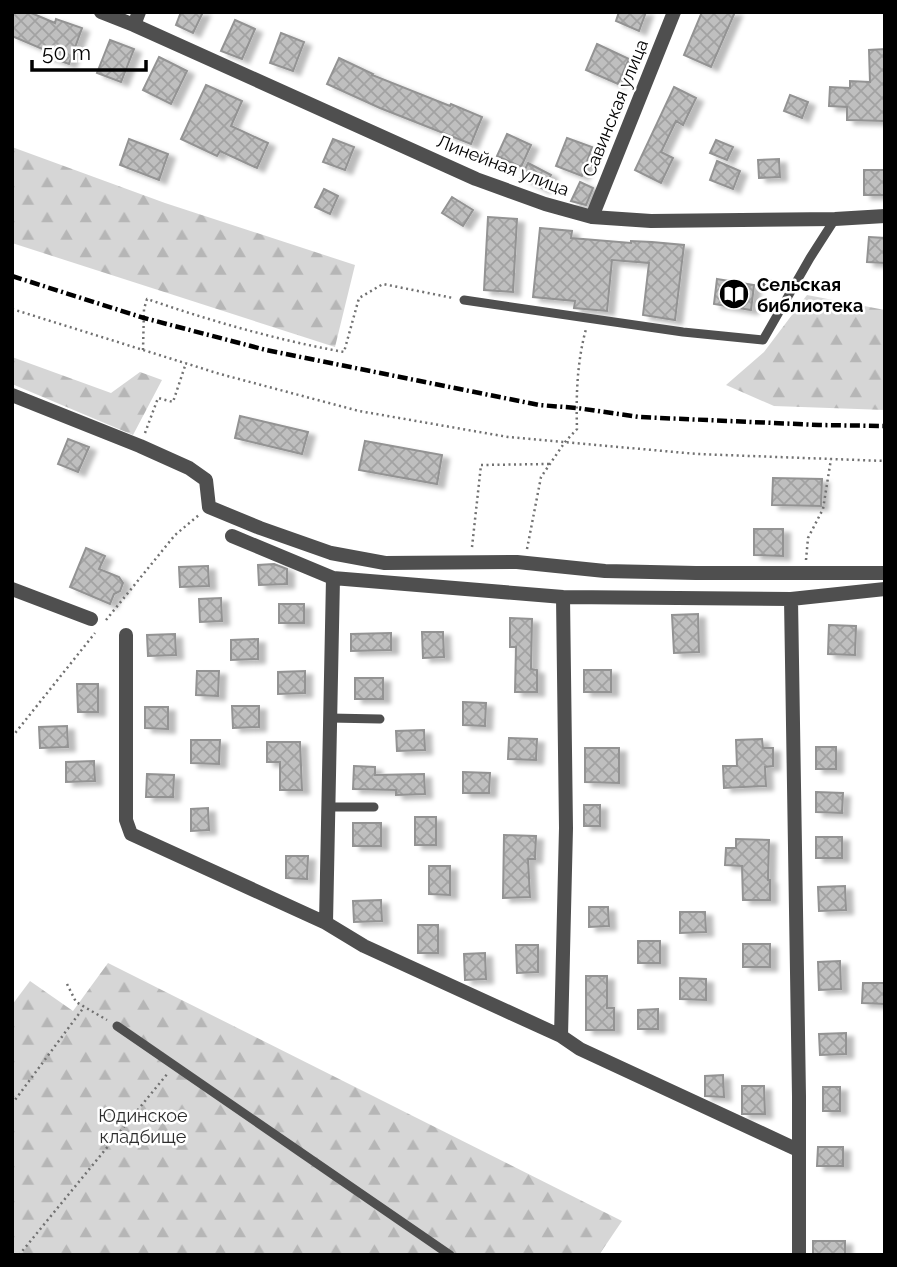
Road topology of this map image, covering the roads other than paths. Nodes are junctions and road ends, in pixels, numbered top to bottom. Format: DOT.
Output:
graph roads {
  1 [pos="101,12"];
  2 [pos="674,12"];
  3 [pos="136,19"];
  4 [pos="885,216"];
  5 [pos="592,217"];
  6 [pos="835,219"];
  7 [pos="763,283"];
  8 [pos="793,288"];
  9 [pos="464,300"];
  10 [pos="12,396"];
  11 [pos="232,536"];
  12 [pos="885,573"];
  13 [pos="333,578"];
  14 [pos="12,589"];
  15 [pos="885,589"];
  16 [pos="563,597"];
  17 [pos="791,599"];
  18 [pos="91,619"];
  19 [pos="125,635"];
  20 [pos="330,718"];
  21 [pos="380,719"];
  22 [pos="328,807"];
  23 [pos="374,807"];
  24 [pos="326,923"];
  25 [pos="117,1026"];
  26 [pos="561,1036"];
  27 [pos="798,1150"];
  28 [pos="450,1255"];
  29 [pos="799,1255"];
  1 -- 3 [label="street, Линейная улица"];
  2 -- 5 [label="street, Савинская улица"];
  3 -- 5 [label="street, Линейная улица"];
  4 -- 6 [label="street, Линейная улица"];
  5 -- 6 [label="street, Линейная улица"];
  6 -- 8 [label="lane"];
  7 -- 8 [label="lane"];
  8 -- 9 [label="lane"];
  10 -- 12 [label="street"];
  11 -- 13 [label="street"];
  13 -- 16 [label="street"];
  13 -- 20 [label="street"];
  14 -- 18 [label="street"];
  15 -- 17 [label="street"];
  16 -- 17 [label="street"];
  16 -- 26 [label="street"];
  17 -- 27 [label="street"];
  19 -- 24 [label="street"];
  20 -- 21 [label="lane"];
  20 -- 22 [label="street"];
  22 -- 23 [label="lane"];
  22 -- 24 [label="street"];
  24 -- 26 [label="street"];
  25 -- 28 [label="lane"];
  26 -- 27 [label="street"];
  27 -- 29 [label="street"];
}
